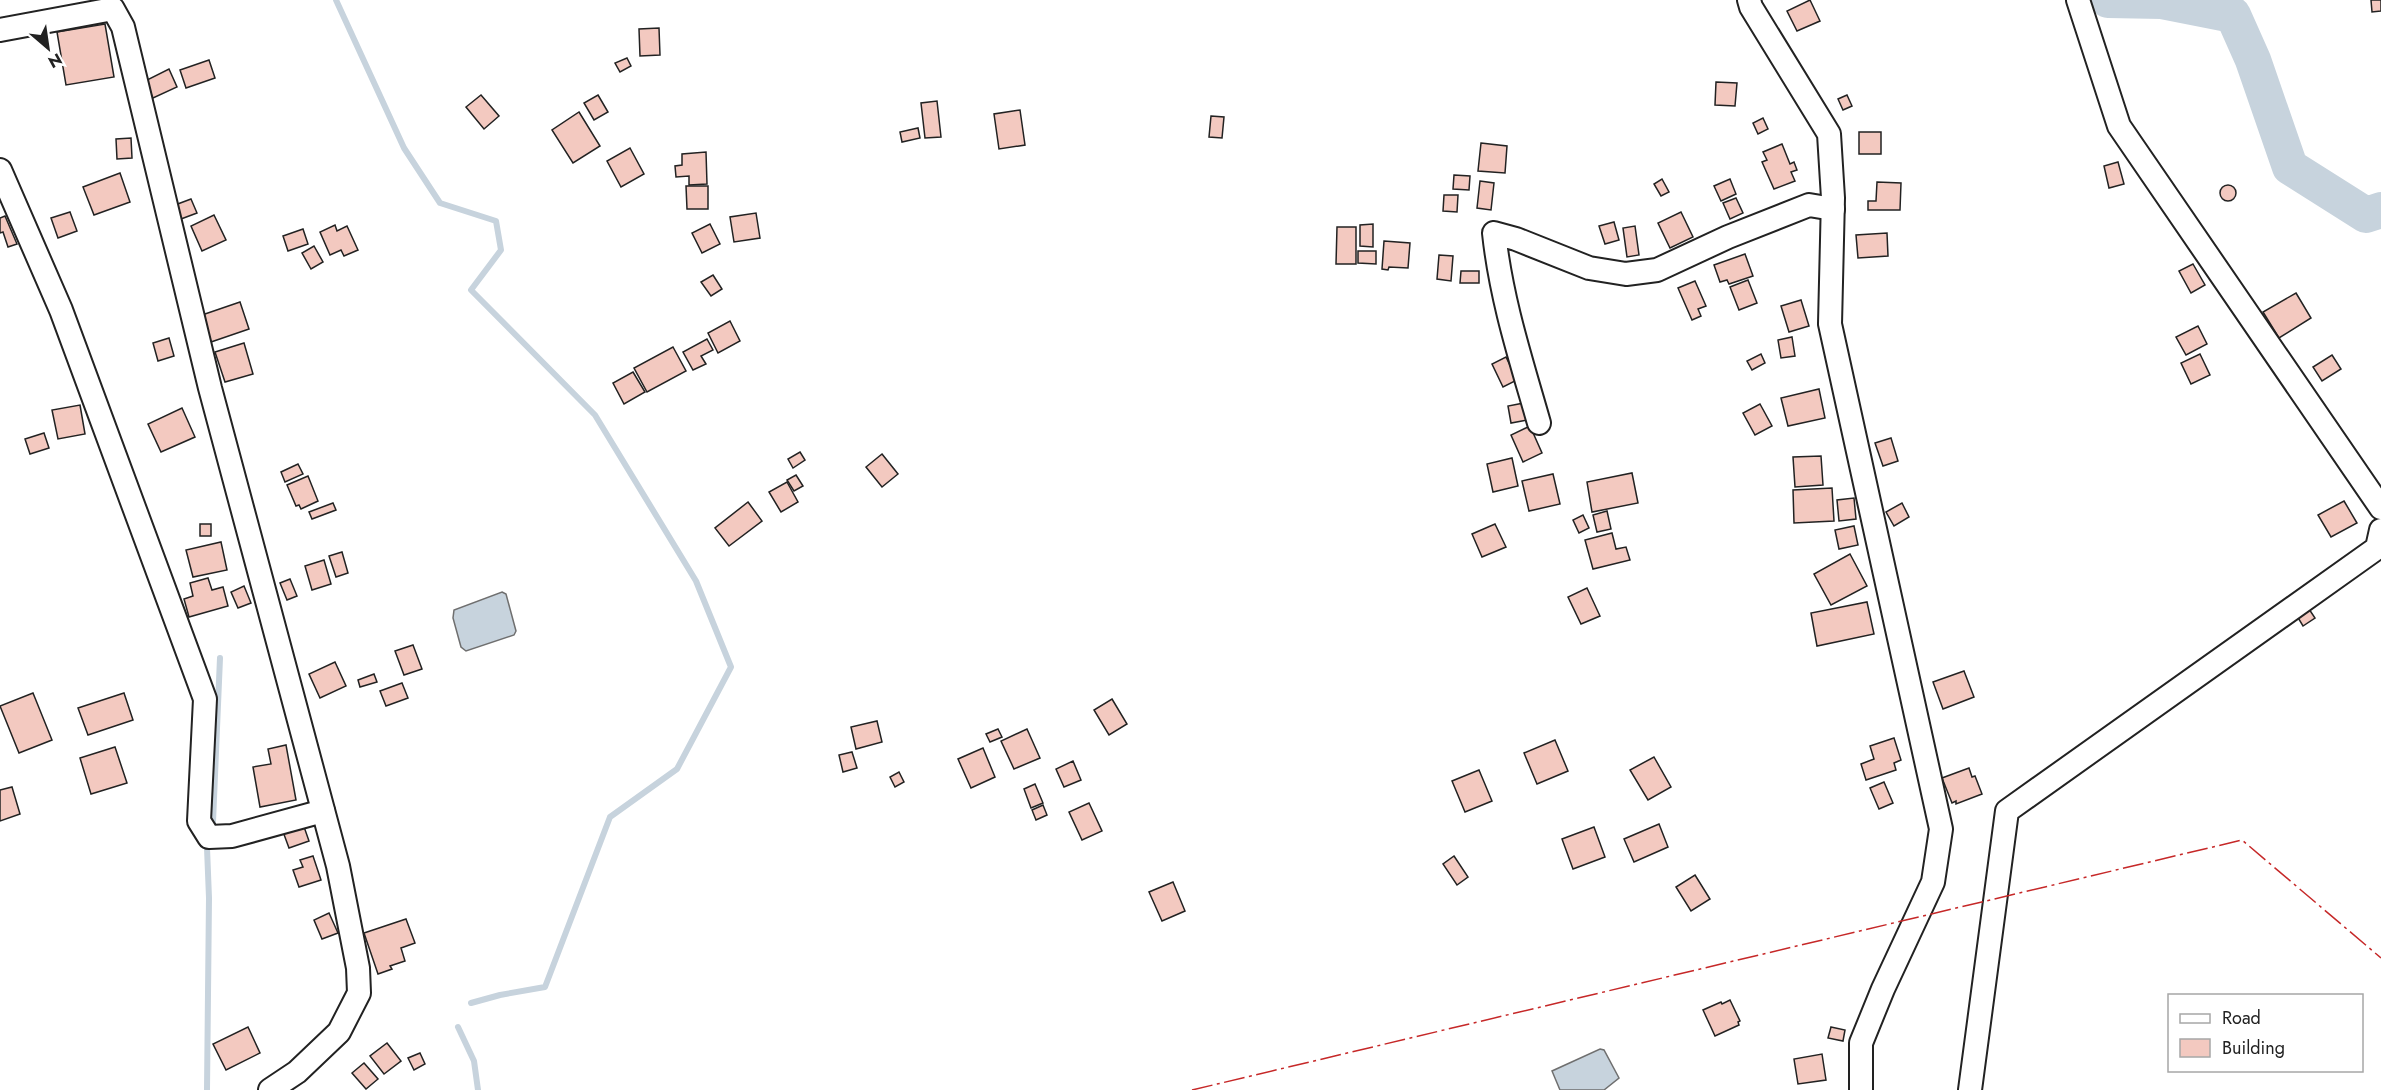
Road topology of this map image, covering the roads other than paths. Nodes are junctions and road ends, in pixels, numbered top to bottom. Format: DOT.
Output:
graph roads {
  1 [pos="2078,0"];
  2 [pos="1750,3"];
  3 [pos="0,30"];
  4 [pos="0,170"];
  5 [pos="1833,209"];
  6 [pos="1539,423"];
  7 [pos="2381,508"];
  8 [pos="2381,530"];
  9 [pos="323,811"];
  10 [pos="270,1090"];
  11 [pos="1861,1090"];
  12 [pos="1970,1090"];
  1 -- 7 [label="street"];
  2 -- 5 [label="street"];
  3 -- 9 [label="street"];
  4 -- 9 [label="street"];
  5 -- 6 [label="street"];
  5 -- 11 [label="street"];
  8 -- 12 [label="street"];
  9 -- 10 [label="street"];
}
